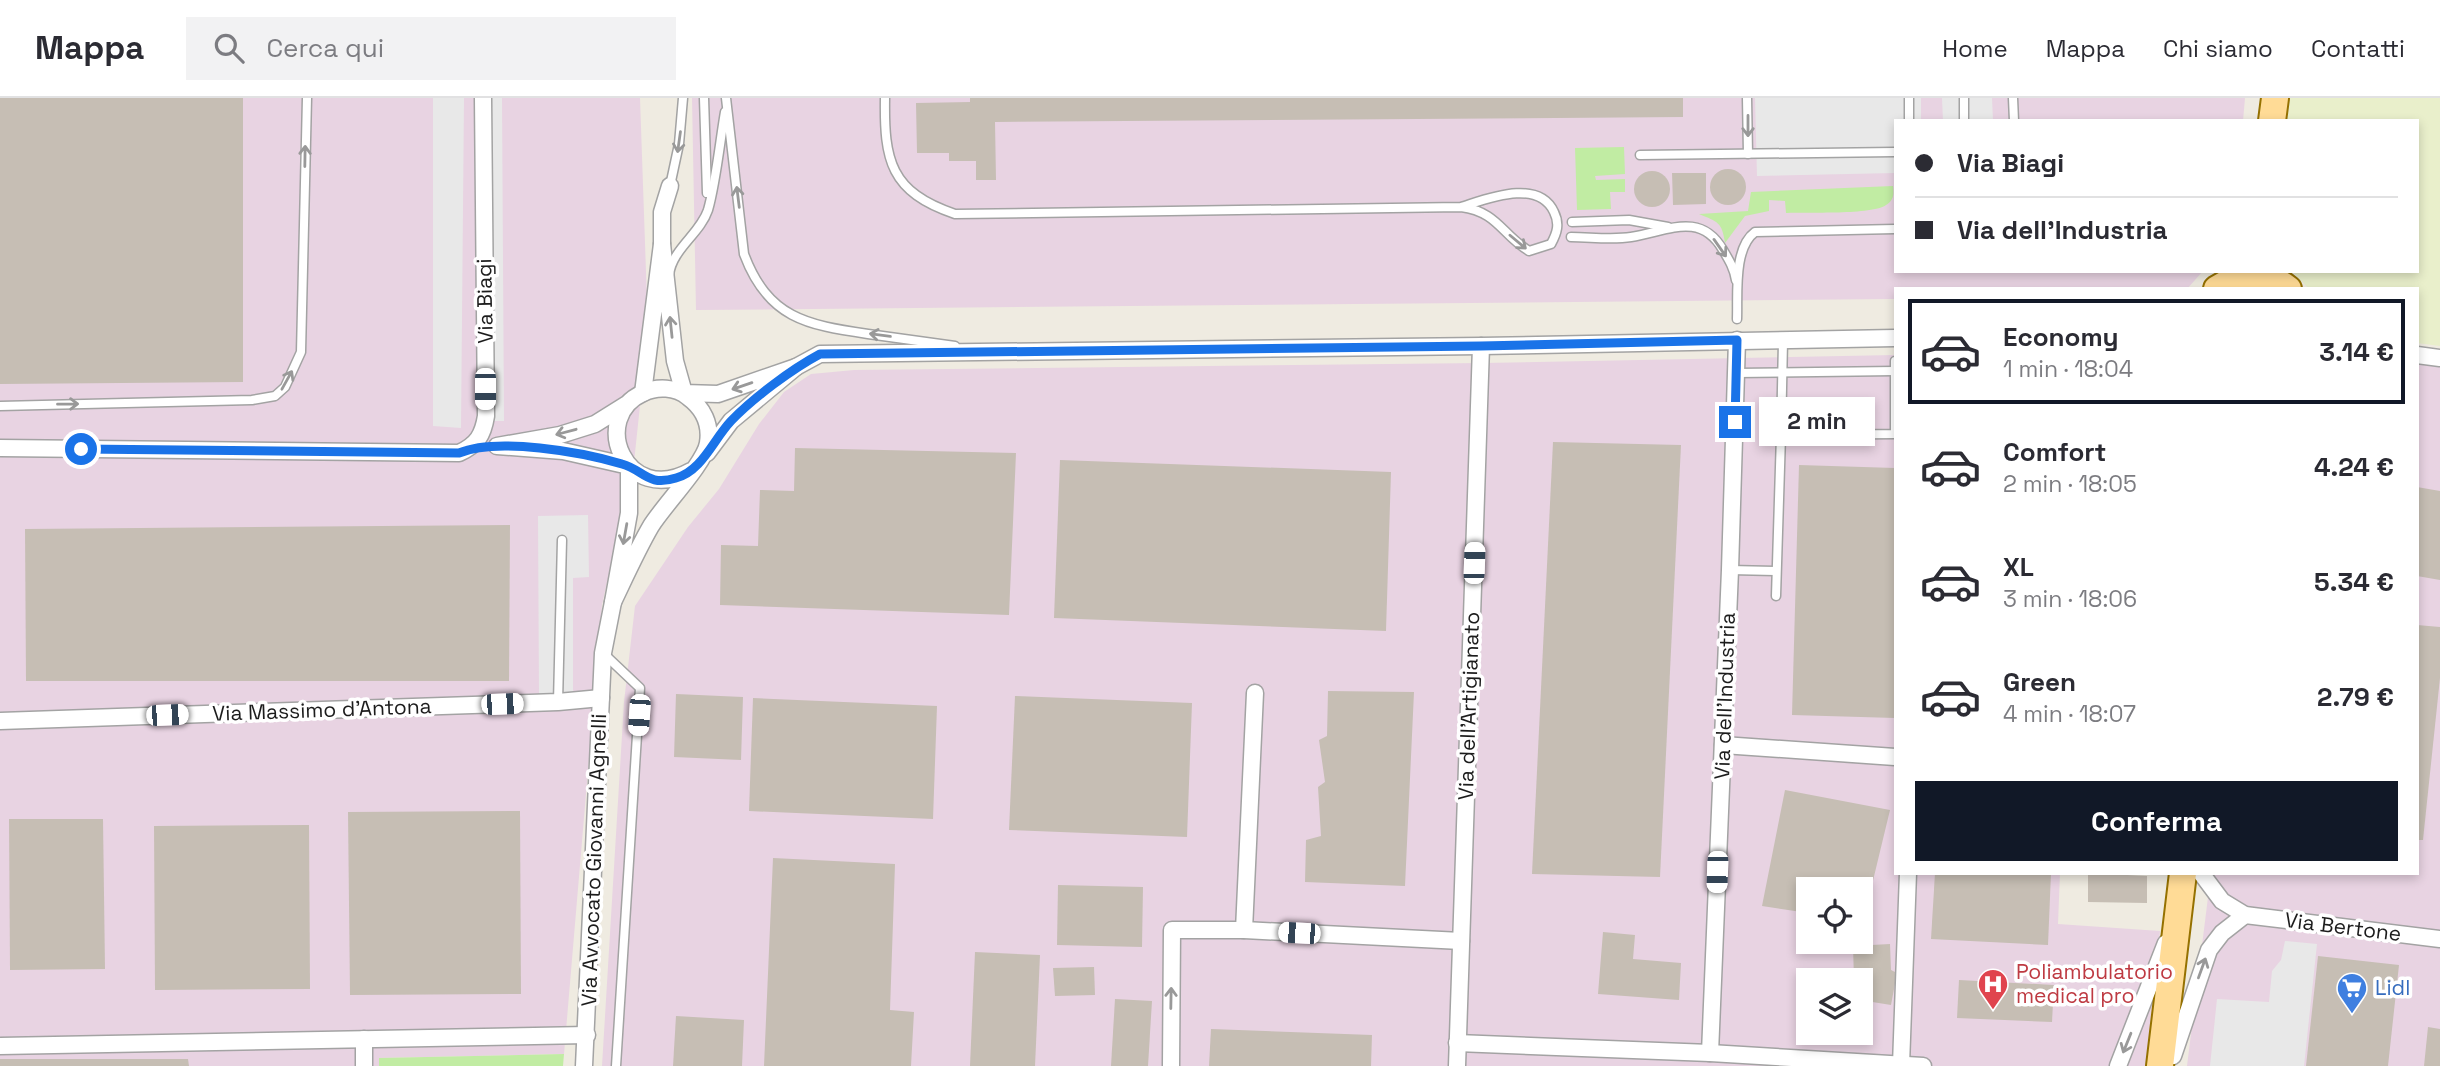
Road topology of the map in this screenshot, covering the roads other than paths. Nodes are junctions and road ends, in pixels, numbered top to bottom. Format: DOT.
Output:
graph roads {
  1 [pos="307,98"];
  2 [pos="483,98"];
  3 [pos="682,98"];
  4 [pos="704,98"];
  5 [pos="885,98"];
  6 [pos="1747,98"];
  7 [pos="1909,98"];
  8 [pos="1964,98"];
  9 [pos="2013,98"];
  10 [pos="2275,98"];
  11 [pos="726,100"];
  12 [pos="1909,119"];
  13 [pos="1964,119"];
  14 [pos="2014,119"];
  15 [pos="2272,119"];
  16 [pos="1894,152"];
  17 [pos="1748,154"];
  18 [pos="1640,155"];
  19 [pos="670,186"];
  20 [pos="1461,207"];
  21 [pos="708,210"];
  22 [pos="1572,222"];
  23 [pos="1675,228"];
  24 [pos="1894,229"];
  25 [pos="1571,237"];
  26 [pos="662,243"];
  27 [pos="2228,280"];
  28 [pos="2282,281"];
  29 [pos="668,297"];
  30 [pos="1738,299"];
  31 [pos="1737,319"];
  32 [pos="1894,338"];
  33 [pos="1737,340"];
  34 [pos="1783,341"];
  35 [pos="1481,346"];
  36 [pos="996,352"];
  37 [pos="2419,355"];
  38 [pos="2440,358"];
  39 [pos="796,367"];
  40 [pos="1894,371"];
  41 [pos="1737,373"];
  42 [pos="1782,373"];
  43 [pos="643,393"];
  44 [pos="684,393"];
  45 [pos="628,404"];
  46 [pos="0,406"];
  47 [pos="1894,434"];
  48 [pos="1781,435"];
  49 [pos="498,446"];
  50 [pos="0,448"];
  51 [pos="471,448"];
  52 [pos="629,466"];
  53 [pos="696,466"];
  54 [pos="562,540"];
  55 [pos="1730,570"];
  56 [pos="1775,570"];
  57 [pos="1776,596"];
  58 [pos="613,602"];
  59 [pos="603,653"];
  60 [pos="1255,693"];
  61 [pos="601,698"];
  62 [pos="558,702"];
  63 [pos="0,721"];
  64 [pos="1723,745"];
  65 [pos="1894,757"];
  66 [pos="1908,875"];
  67 [pos="2183,875"];
  68 [pos="2194,875"];
  69 [pos="2202,875"];
  70 [pos="2179,911"];
  71 [pos="2245,915"];
  72 [pos="1244,930"];
  73 [pos="2440,939"];
  74 [pos="1461,942"];
  75 [pos="587,1035"];
  76 [pos="364,1039"];
  77 [pos="1457,1043"];
  78 [pos="0,1046"];
  79 [pos="1710,1053"];
  80 [pos="2168,1063"];
  81 [pos="1902,1065"];
  82 [pos="364,1066"];
  83 [pos="584,1066"];
  84 [pos="616,1066"];
  85 [pos="1171,1066"];
  86 [pos="1457,1066"];
  87 [pos="1923,1066"];
  88 [pos="2118,1066"];
  46 -- 1 [label="lane, one-way"];
  2 -- 51 [label="street, Via Biagi"];
  3 -- 19 [label="lane, one-way"];
  4 -- 21 [label="lane"];
  5 -- 20 [label="lane"];
  6 -- 17 [label="lane, one-way"];
  7 -- 12 [label="lane"];
  8 -- 13 [label="lane"];
  9 -- 14 [label="lane"];
  10 -- 15 [label="main road"];
  11 -- 21 [label="lane"];
  36 -- 11 [label="lane, one-way"];
  16 -- 17 [label="lane"];
  17 -- 18 [label="lane"];
  19 -- 26 [label="street"];
  20 -- 20 [label="lane, one-way"];
  21 -- 29 [label="lane"];
  22 -- 23 [label="lane"];
  23 -- 25 [label="lane"];
  23 -- 30 [label="lane, one-way"];
  24 -- 30 [label="lane"];
  26 -- 29 [label="street"];
  26 -- 43 [label="street"];
  27 -- 28 [label="main road"];
  44 -- 29 [label="street, one-way"];
  30 -- 31 [label="lane"];
  32 -- 34 [label="street"];
  33 -- 34 [label="street"];
  33 -- 35 [label="street"];
  33 -- 41 [label="street, Via dell'Industria"];
  34 -- 42 [label="lane"];
  35 -- 36 [label="street"];
  35 -- 74 [label="street, Via dell'Artigianato"];
  36 -- 39 [label="street"];
  37 -- 38 [label="street"];
  39 -- 44 [label="street, one-way"];
  39 -- 53 [label="street"];
  40 -- 42 [label="lane"];
  41 -- 42 [label="lane"];
  41 -- 55 [label="street, Via dell'Industria"];
  42 -- 48 [label="lane"];
  43 -- 44 [label="street"];
  43 -- 45 [label="street"];
  44 -- 53 [label="street"];
  45 -- 49 [label="street, one-way"];
  45 -- 52 [label="street"];
  47 -- 48 [label="lane"];
  48 -- 56 [label="lane"];
  49 -- 51 [label="street"];
  49 -- 52 [label="street"];
  50 -- 51 [label="street"];
  52 -- 53 [label="street"];
  52 -- 58 [label="street, one-way"];
  53 -- 58 [label="street"];
  54 -- 62 [label="lane"];
  55 -- 56 [label="lane"];
  55 -- 64 [label="street, Via dell'Industria"];
  56 -- 57 [label="lane"];
  58 -- 59 [label="street, Via Avvocato Giovanni Agnelli"];
  59 -- 61 [label="street, Via Avvocato Giovanni Agnelli"];
  59 -- 84 [label="lane"];
  60 -- 72 [label="street"];
  61 -- 62 [label="street, Via Massimo d'Antona"];
  61 -- 75 [label="street, Via Avvocato Giovanni Agnelli"];
  62 -- 63 [label="street, Via Massimo d'Antona"];
  64 -- 65 [label="street"];
  64 -- 79 [label="street, Via dell'Industria"];
  66 -- 81 [label="street"];
  67 -- 70 [label="main road"];
  68 -- 80 [label="main road"];
  69 -- 71 [label="street, Via Bertone"];
  70 -- 80 [label="main road"];
  70 -- 88 [label="street, one-way"];
  71 -- 73 [label="street, Via Bertone"];
  80 -- 71 [label="street, one-way"];
  72 -- 74 [label="street"];
  85 -- 72 [label="street, one-way"];
  74 -- 77 [label="street, Via dell'Artigianato"];
  75 -- 76 [label="street"];
  75 -- 83 [label="street, Via Avvocato Giovanni Agnelli"];
  76 -- 78 [label="street"];
  76 -- 82 [label="street"];
  77 -- 79 [label="street"];
  77 -- 86 [label="street, Via dell'Artigianato"];
  79 -- 81 [label="street"];
  81 -- 87 [label="street"];
}
